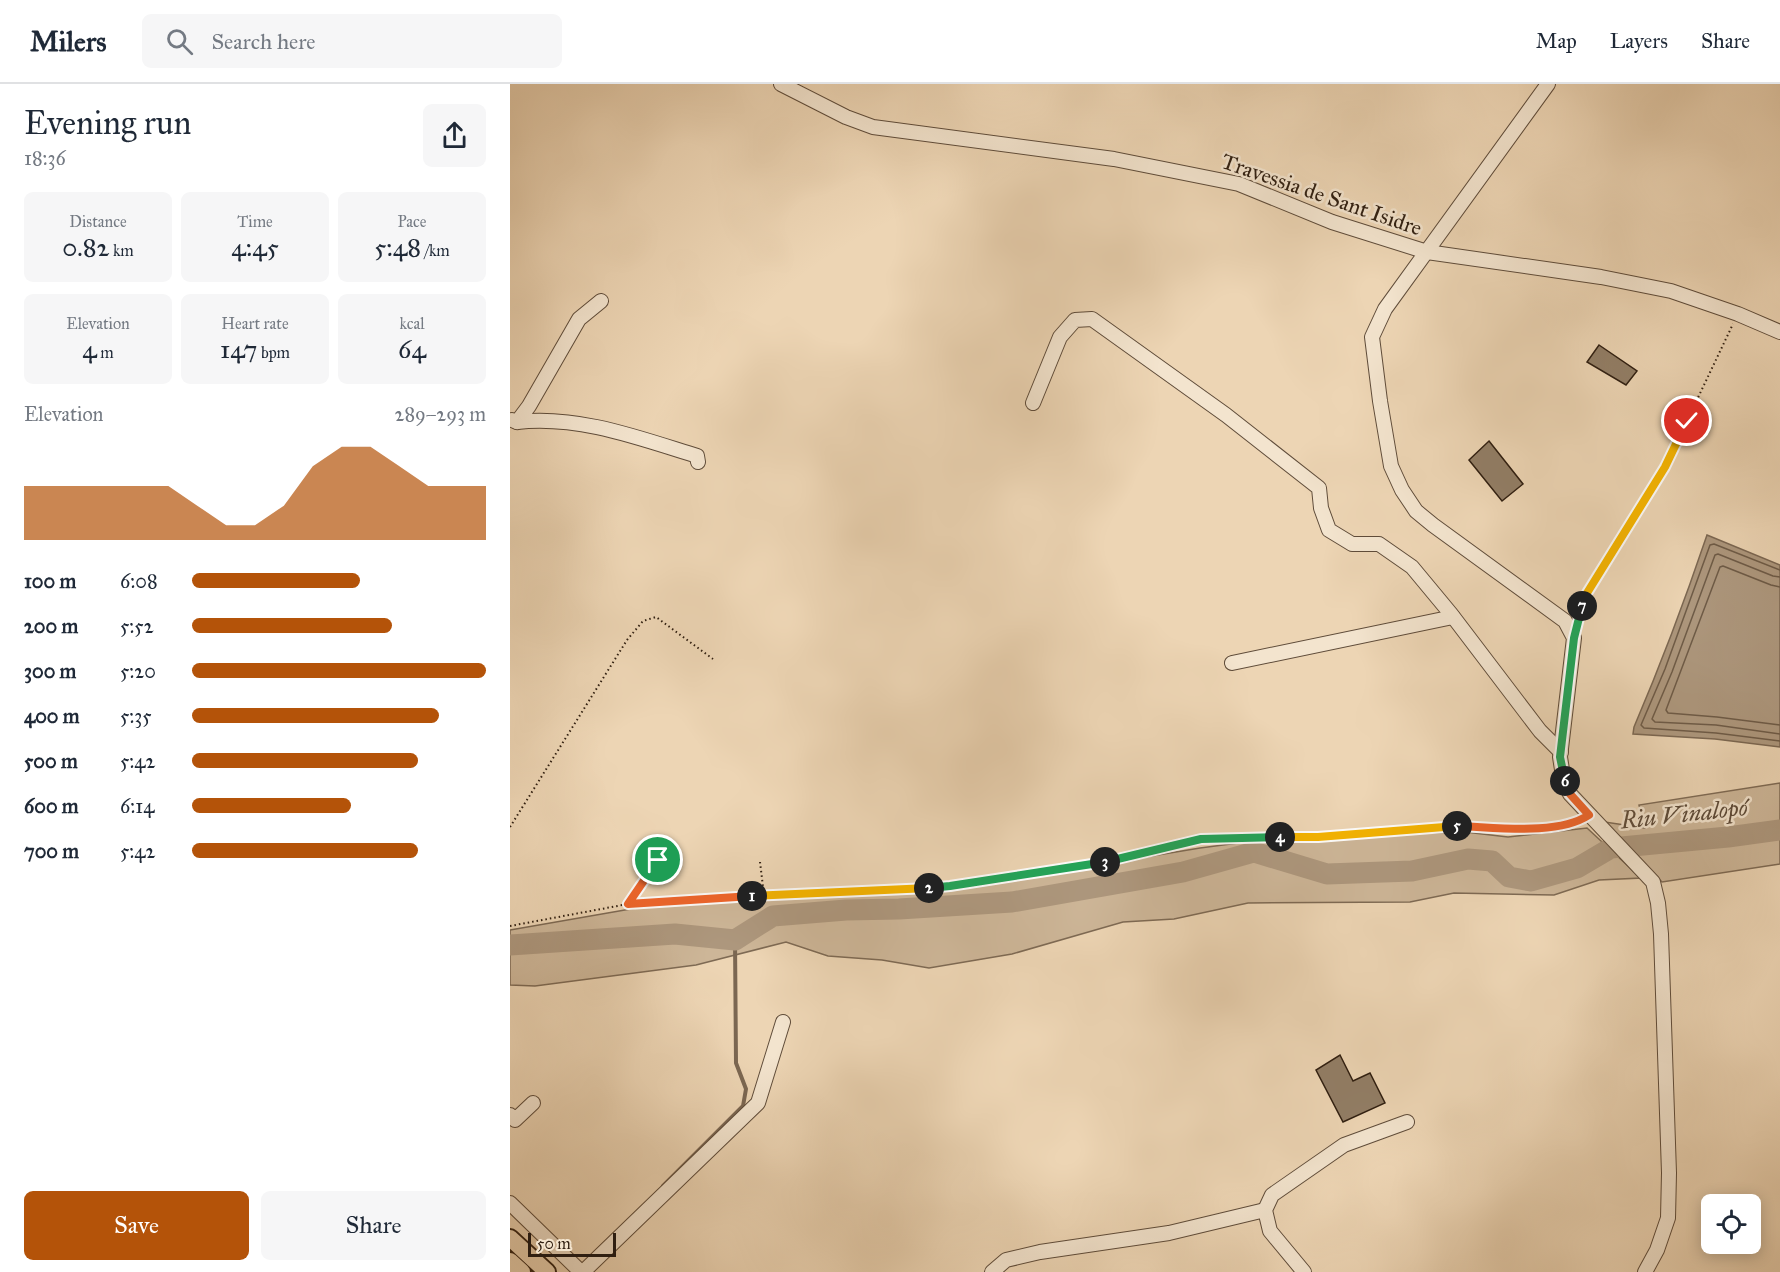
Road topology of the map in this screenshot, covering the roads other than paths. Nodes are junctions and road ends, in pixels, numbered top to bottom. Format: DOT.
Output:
graph roads {
  1 [pos="781,84"];
  2 [pos="1548,84"];
  3 [pos="1427,252"];
  4 [pos="601,301"];
  5 [pos="1780,333"];
  6 [pos="1033,403"];
  7 [pos="513,421"];
  8 [pos="698,462"];
  9 [pos="1453,616"];
  10 [pos="1232,663"];
  11 [pos="1561,752"];
  12 [pos="783,1022"];
  13 [pos="533,1103"];
  14 [pos="510,1114"];
  15 [pos="1407,1122"];
  16 [pos="510,1203"];
  17 [pos="1265,1210"];
  18 [pos="510,1238"];
  19 [pos="510,1261"];
  20 [pos="522,1272"];
  21 [pos="547,1272"];
  22 [pos="582,1272"];
  23 [pos="992,1272"];
  24 [pos="1304,1272"];
  25 [pos="1645,1272"];
  1 -- 3 [label="street, Travessia de Sant Isidre"];
  2 -- 3 [label="street"];
  3 -- 5 [label="street, Travessia de Sant Isidre"];
  3 -- 11 [label="street"];
  4 -- 7 [label="street"];
  6 -- 9 [label="street"];
  7 -- 8 [label="street"];
  9 -- 10 [label="street"];
  9 -- 11 [label="street"];
  11 -- 25 [label="street"];
  12 -- 22 [label="street"];
  13 -- 14 [label="street"];
  15 -- 17 [label="street"];
  16 -- 22 [label="street"];
  17 -- 23 [label="street"];
  17 -- 24 [label="street"];
  18 -- 21 [label="main road"];
  19 -- 20 [label="main road"];
}
